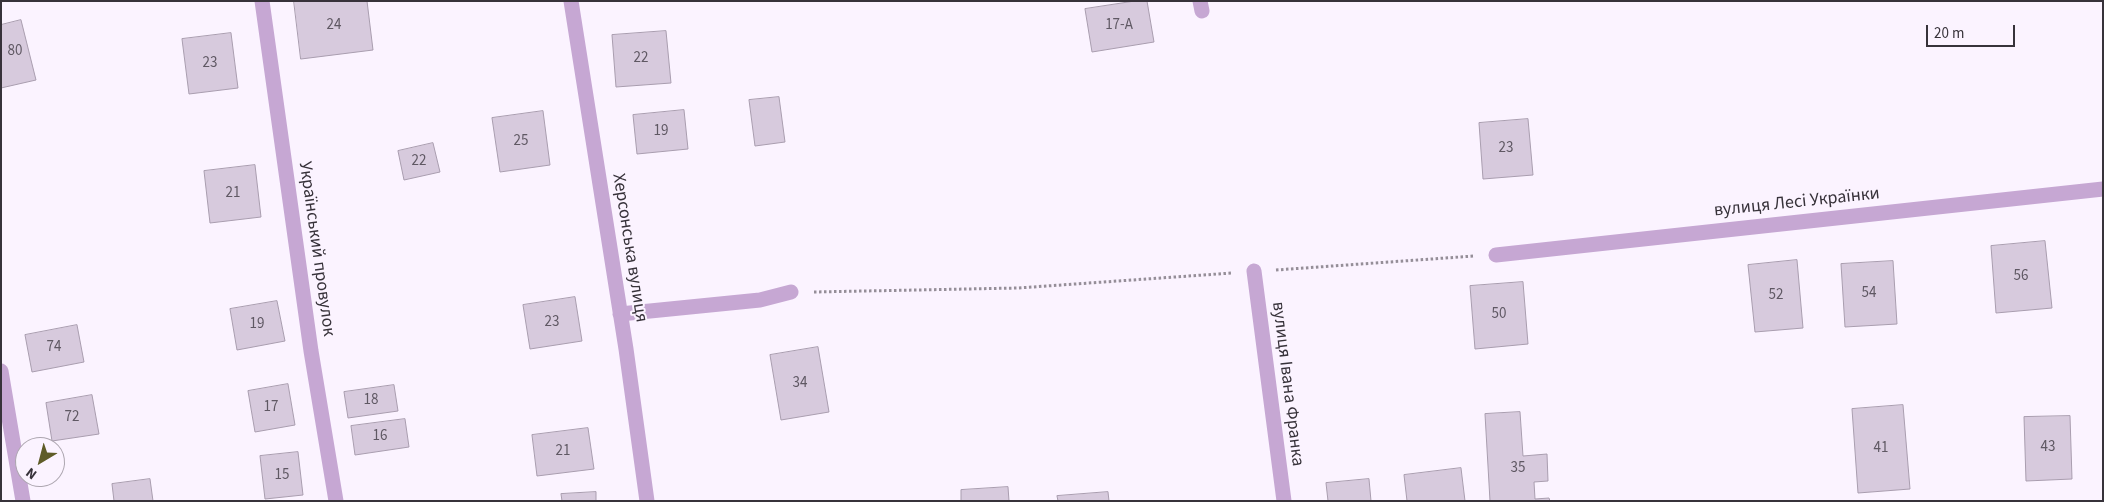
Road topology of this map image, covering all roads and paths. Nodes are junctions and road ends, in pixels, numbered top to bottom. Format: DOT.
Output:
graph roads {
  1 [pos="262,1"];
  2 [pos="571,1"];
  3 [pos="2103,189"];
  4 [pos="1496,255"];
  5 [pos="1254,272"];
  6 [pos="791,292"];
  7 [pos="620,314"];
  8 [pos="1,370"];
  9 [pos="23,501"];
  10 [pos="336,501"];
  11 [pos="647,501"];
  12 [pos="1284,501"];
  1 -- 10 [label="street, Український провулок"];
  2 -- 7 [label="street, Херсонська вулиця"];
  3 -- 4 [label="street, вулиця Лесі Українки"];
  4 -- 5 [label="path"];
  5 -- 6 [label="path"];
  5 -- 12 [label="street, вулиця Івана Франка"];
  6 -- 7 [label="street"];
  7 -- 11 [label="street, Херсонська вулиця"];
  8 -- 9 [label="street"];
}
